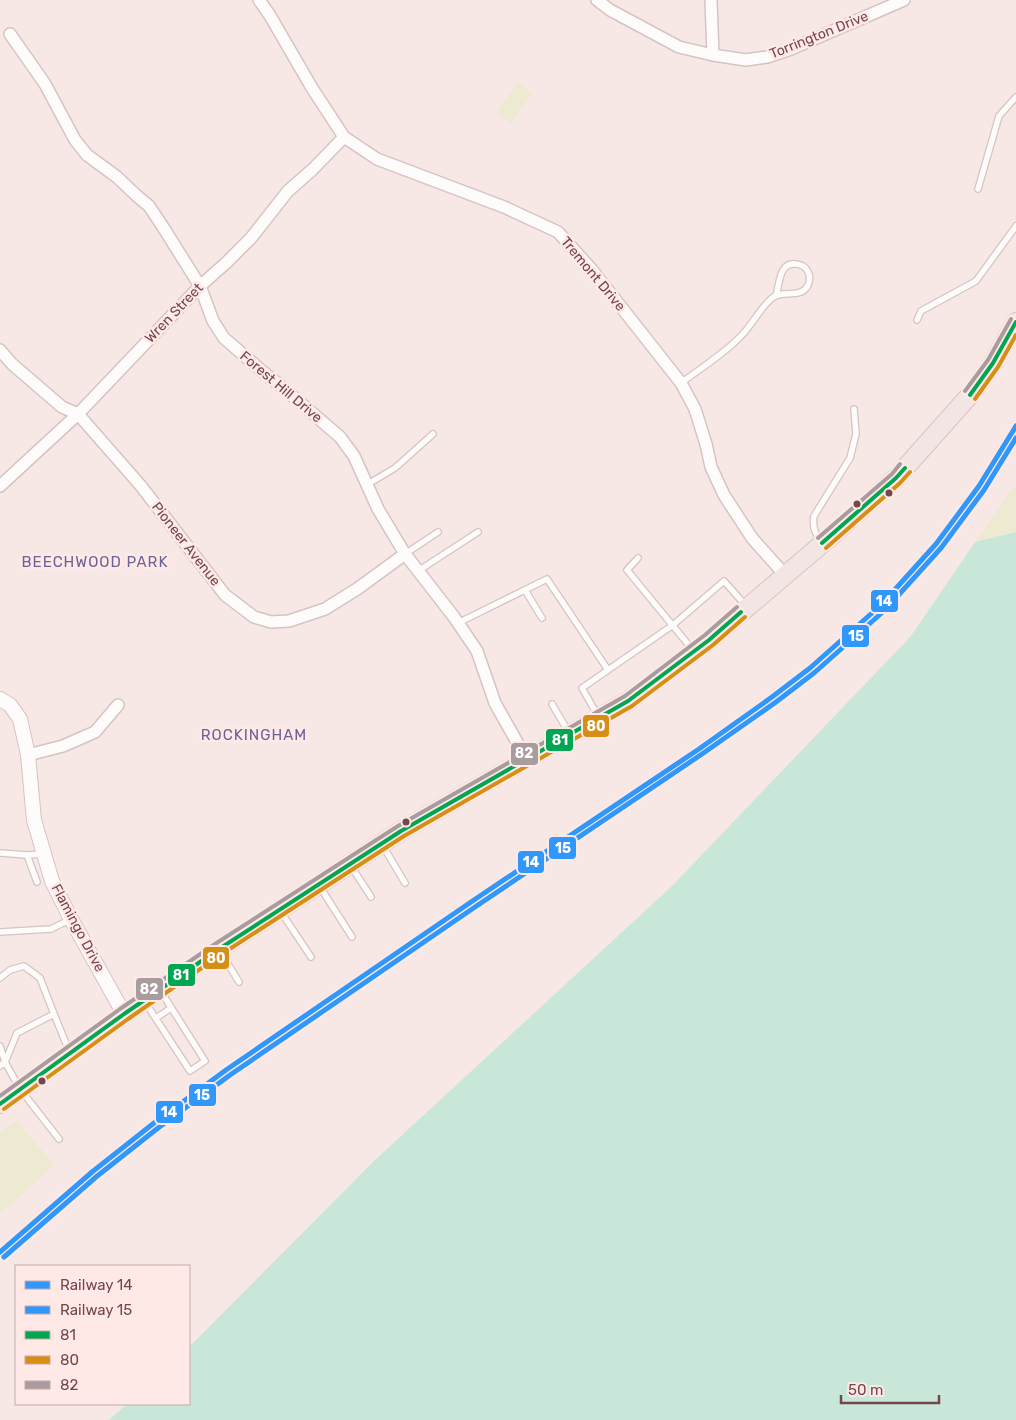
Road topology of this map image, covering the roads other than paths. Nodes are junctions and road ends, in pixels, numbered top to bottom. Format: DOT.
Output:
graph roads {
  1 [pos="259,0"];
  2 [pos="597,0"];
  3 [pos="711,0"];
  4 [pos="904,0"];
  5 [pos="10,34"];
  6 [pos="713,55"];
  7 [pos="1016,97"];
  8 [pos="344,137"];
  9 [pos="978,189"];
  10 [pos="1016,226"];
  11 [pos="200,286"];
  12 [pos="776,295"];
  13 [pos="917,320"];
  14 [pos="1016,322"];
  15 [pos="0,350"];
  16 [pos="681,382"];
  17 [pos="854,410"];
  18 [pos="78,414"];
  19 [pos="433,434"];
  20 [pos="368,484"];
  21 [pos="0,486"];
  22 [pos="438,532"];
  23 [pos="478,532"];
  24 [pos="822,543"];
  25 [pos="405,554"];
  26 [pos="638,558"];
  27 [pos="418,571"];
  28 [pos="784,575"];
  29 [pos="525,590"];
  30 [pos="747,607"];
  31 [pos="542,618"];
  32 [pos="458,623"];
  33 [pos="673,625"];
  34 [pos="694,650"];
  35 [pos="608,670"];
  36 [pos="0,699"];
  37 [pos="552,704"];
  38 [pos="118,705"];
  39 [pos="599,718"];
  40 [pos="570,735"];
  41 [pos="28,755"];
  42 [pos="526,760"];
  43 [pos="382,844"];
  44 [pos="0,853"];
  45 [pos="27,854"];
  46 [pos="45,854"];
  47 [pos="350,864"];
  48 [pos="37,882"];
  49 [pos="405,883"];
  50 [pos="318,885"];
  51 [pos="371,897"];
  52 [pos="280,910"];
  53 [pos="71,919"];
  54 [pos="0,932"];
  55 [pos="352,937"];
  56 [pos="219,949"];
  57 [pos="310,957"];
  58 [pos="0,978"];
  59 [pos="239,982"];
  60 [pos="160,990"];
  61 [pos="144,1000"];
  62 [pos="171,1008"];
  63 [pos="54,1014"];
  64 [pos="124,1014"];
  65 [pos="156,1018"];
  66 [pos="0,1046"];
  67 [pos="69,1053"];
  68 [pos="3,1064"];
  69 [pos="20,1089"];
  70 [pos="0,1104"];
  71 [pos="59,1139"];
  1 -- 8 [label="street, Tremont Drive"];
  2 -- 6 [label="street, Torrington Drive"];
  3 -- 6 [label="street"];
  4 -- 6 [label="street, Torrington Drive"];
  5 -- 11 [label="street, Forest Hill Drive"];
  7 -- 9 [label="lane"];
  8 -- 11 [label="street, Wren Street"];
  8 -- 16 [label="street, Tremont Drive"];
  10 -- 13 [label="lane"];
  11 -- 18 [label="street, Wren Street"];
  11 -- 20 [label="street, Forest Hill Drive"];
  12 -- 12 [label="lane"];
  12 -- 16 [label="lane"];
  14 -- 24 [label="main road"];
  15 -- 18 [label="street, Pioneer Avenue"];
  16 -- 28 [label="street, Tremont Drive"];
  17 -- 24 [label="lane"];
  18 -- 21 [label="street, Wren Street"];
  18 -- 25 [label="street, Pioneer Avenue"];
  19 -- 20 [label="lane"];
  20 -- 25 [label="street, Forest Hill Drive"];
  22 -- 25 [label="lane"];
  23 -- 27 [label="lane"];
  24 -- 28 [label="main road"];
  25 -- 27 [label="street, Forest Hill Drive"];
  26 -- 33 [label="lane"];
  27 -- 32 [label="street, Forest Hill Drive"];
  28 -- 30 [label="main road"];
  29 -- 31 [label="lane"];
  29 -- 32 [label="lane"];
  29 -- 35 [label="lane"];
  30 -- 33 [label="lane"];
  30 -- 34 [label="main road"];
  32 -- 42 [label="street, Forest Hill Drive"];
  33 -- 34 [label="lane"];
  33 -- 35 [label="lane"];
  34 -- 39 [label="main road"];
  35 -- 39 [label="lane"];
  36 -- 41 [label="street, Flamingo Drive"];
  37 -- 40 [label="lane"];
  38 -- 41 [label="street"];
  39 -- 40 [label="main road"];
  40 -- 42 [label="main road"];
  41 -- 46 [label="street, Flamingo Drive"];
  42 -- 43 [label="main road"];
  43 -- 47 [label="main road"];
  43 -- 49 [label="lane"];
  44 -- 45 [label="lane"];
  45 -- 46 [label="lane"];
  45 -- 48 [label="lane"];
  46 -- 53 [label="street, Flamingo Drive"];
  47 -- 50 [label="main road"];
  47 -- 51 [label="lane"];
  50 -- 52 [label="main road"];
  50 -- 55 [label="lane"];
  52 -- 56 [label="main road"];
  52 -- 57 [label="lane"];
  53 -- 54 [label="lane"];
  53 -- 64 [label="street, Flamingo Drive"];
  56 -- 59 [label="lane"];
  56 -- 60 [label="main road"];
  58 -- 63 [label="lane"];
  60 -- 61 [label="main road"];
  60 -- 62 [label="lane"];
  61 -- 64 [label="main road"];
  61 -- 65 [label="lane"];
  62 -- 65 [label="lane"];
  62 -- 65 [label="lane"];
  63 -- 67 [label="lane"];
  63 -- 68 [label="lane"];
  64 -- 67 [label="main road"];
  66 -- 68 [label="lane"];
  67 -- 69 [label="main road"];
  68 -- 69 [label="lane"];
  69 -- 70 [label="main road"];
  69 -- 71 [label="lane"];
}
